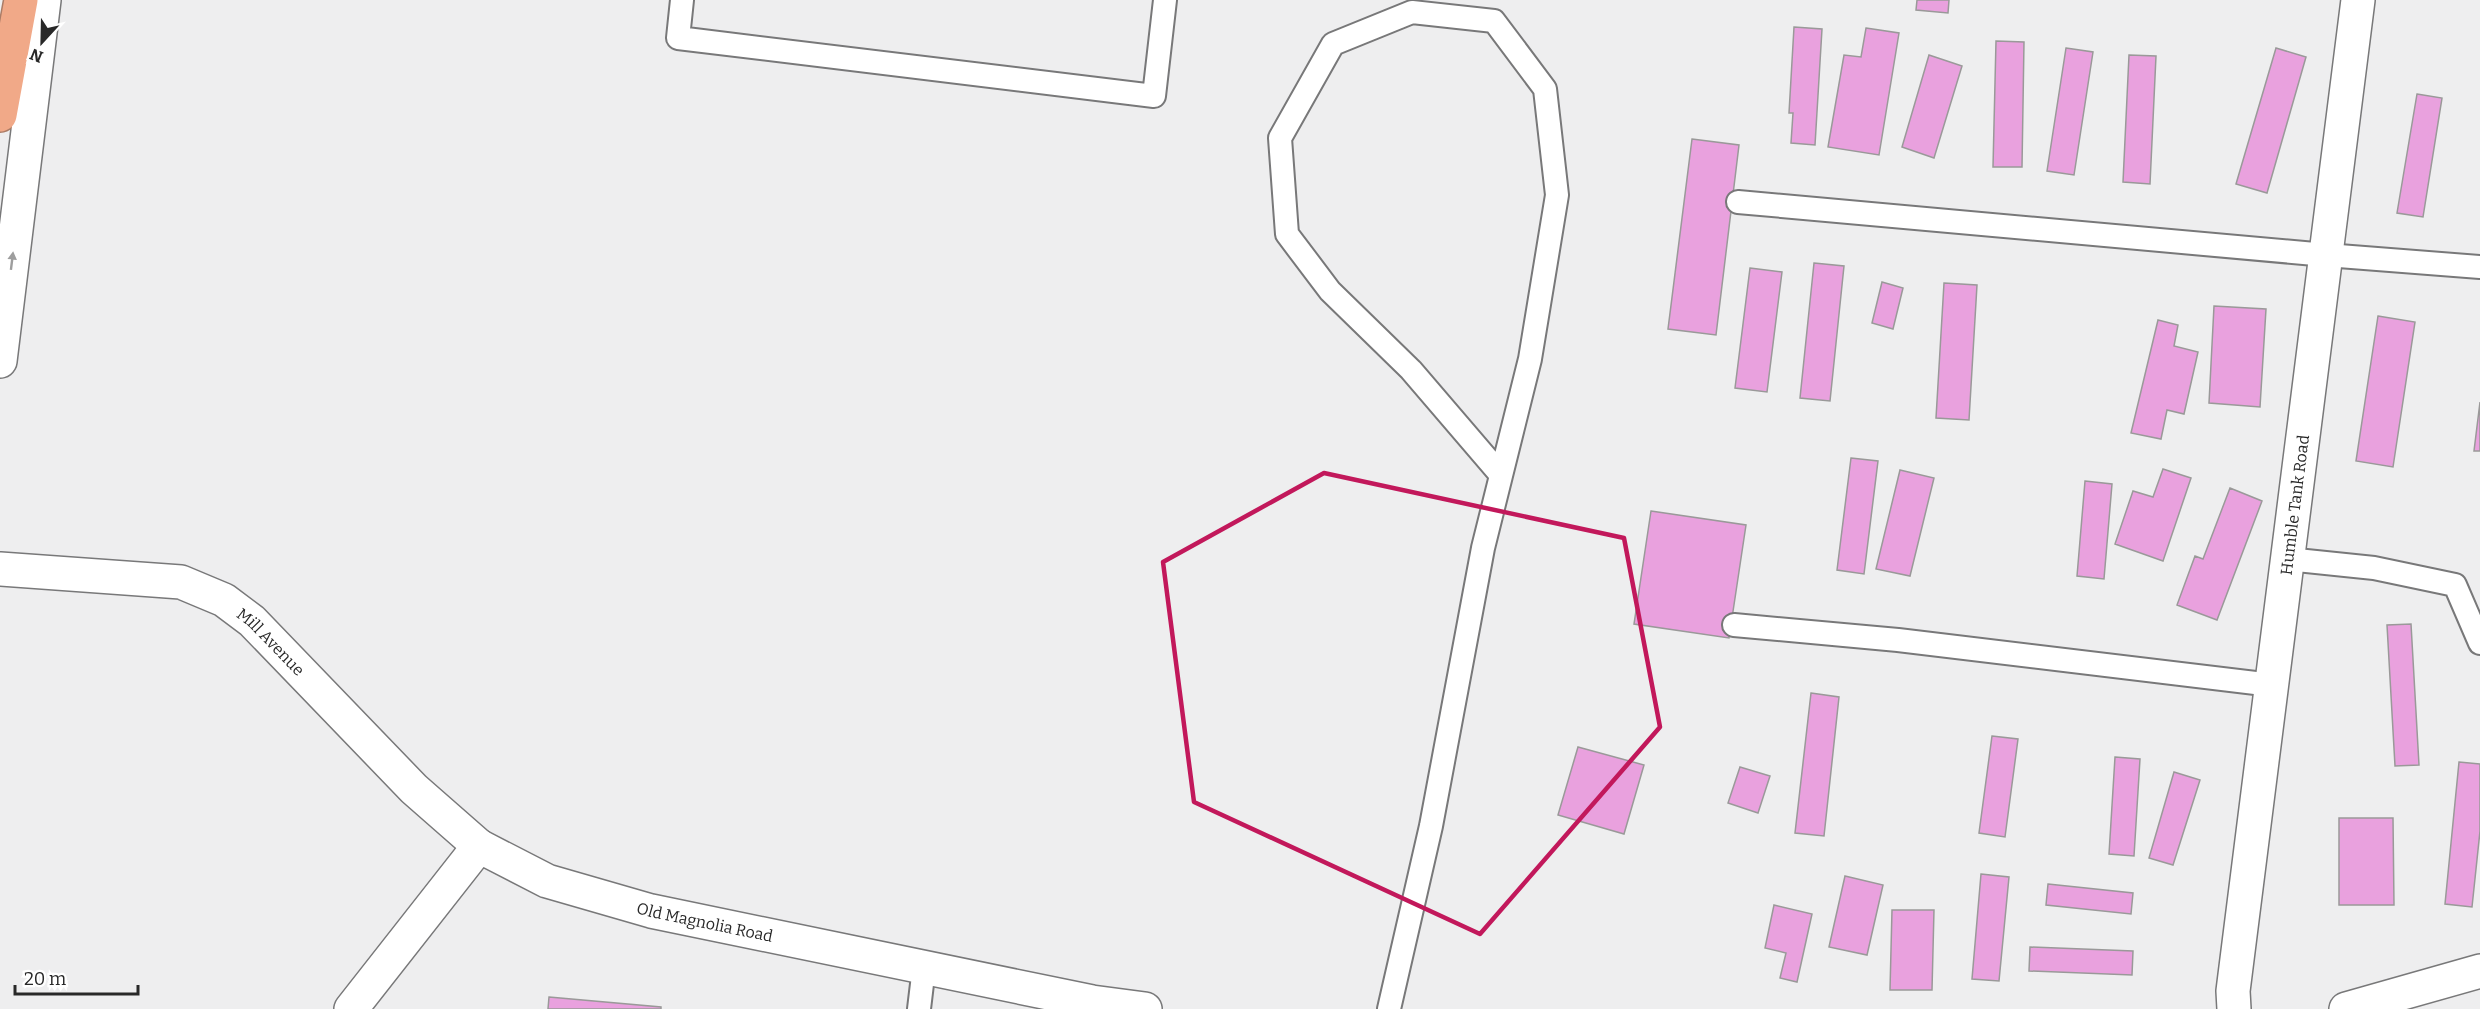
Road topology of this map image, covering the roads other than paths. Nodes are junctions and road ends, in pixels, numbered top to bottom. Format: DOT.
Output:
graph roads {
  1 [pos="21,0"];
  2 [pos="44,0"];
  3 [pos="682,0"];
  4 [pos="1165,0"];
  5 [pos="2358,0"];
  6 [pos="0,115"];
  7 [pos="1738,202"];
  8 [pos="2326,255"];
  9 [pos="2480,267"];
  10 [pos="0,361"];
  11 [pos="1501,475"];
  12 [pos="2288,559"];
  13 [pos="0,569"];
  14 [pos="1734,625"];
  15 [pos="2480,643"];
  16 [pos="2272,685"];
  17 [pos="479,846"];
  18 [pos="924,967"];
  19 [pos="2480,971"];
  20 [pos="351,1009"];
  21 [pos="919,1009"];
  22 [pos="1145,1009"];
  23 [pos="1389,1009"];
  24 [pos="2234,1009"];
  25 [pos="2346,1009"];
  1 -- 6 [label="highway"];
  10 -- 2 [label="street, one-way"];
  3 -- 4 [label="lane"];
  5 -- 8 [label="street, Humble Tank Road"];
  7 -- 8 [label="lane"];
  8 -- 9 [label="lane"];
  8 -- 12 [label="street, Humble Tank Road"];
  11 -- 11 [label="lane"];
  11 -- 23 [label="lane"];
  12 -- 15 [label="lane"];
  12 -- 16 [label="street, Humble Tank Road"];
  13 -- 17 [label="street, Mill Avenue"];
  14 -- 16 [label="lane"];
  16 -- 24 [label="street, Humble Tank Road"];
  17 -- 18 [label="street, Old Magnolia Road"];
  17 -- 20 [label="street"];
  18 -- 21 [label="lane"];
  18 -- 22 [label="street, Old Magnolia Road"];
  19 -- 25 [label="street"];
}
